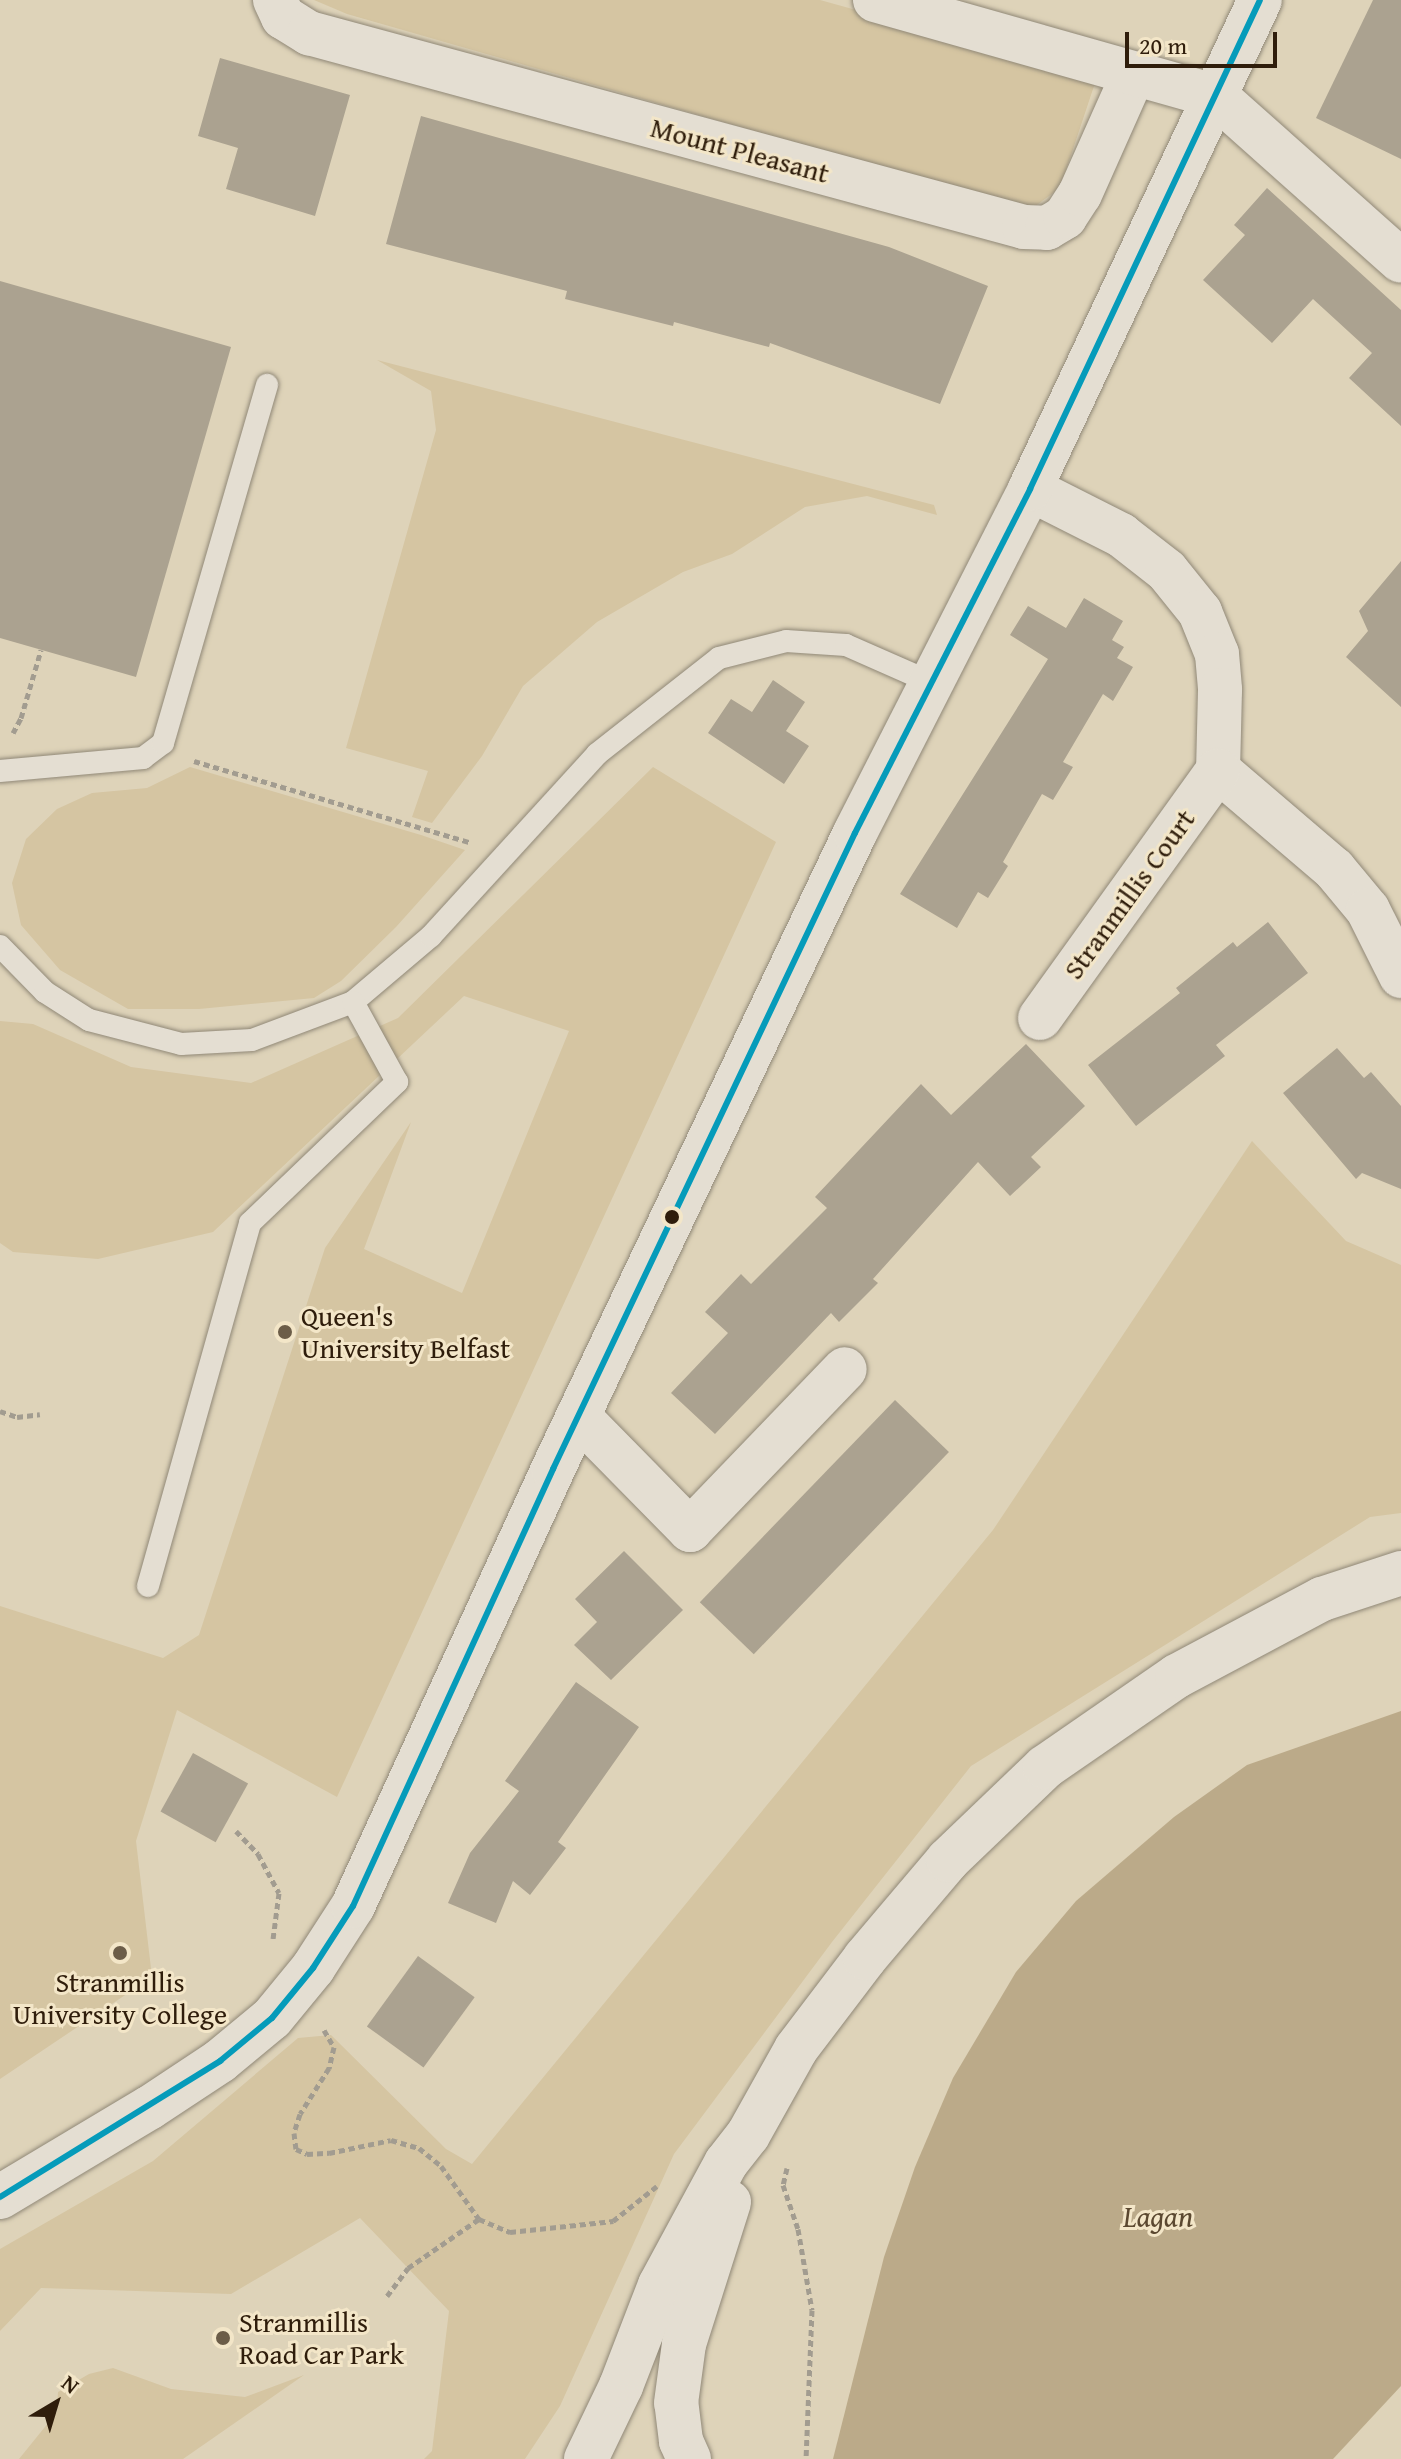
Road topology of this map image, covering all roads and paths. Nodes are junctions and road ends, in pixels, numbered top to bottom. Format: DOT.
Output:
graph roads {
  1 [pos="275,0"];
  2 [pos="875,0"];
  3 [pos="1260,0"];
  4 [pos="1133,75"];
  5 [pos="1217,97"];
  6 [pos="1401,261"];
  7 [pos="267,385"];
  8 [pos="1030,489"];
  9 [pos="41,650"];
  10 [pos="932,683"];
  11 [pos="21,718"];
  12 [pos="155,749"];
  13 [pos="1218,770"];
  14 [pos="0,771"];
  15 [pos="508,854"];
  16 [pos="0,946"];
  17 [pos="1401,976"];
  18 [pos="353,1002"];
  19 [pos="1040,1018"];
  20 [pos="845,1369"];
  21 [pos="0,1411"];
  22 [pos="40,1414"];
  23 [pos="578,1416"];
  24 [pos="1401,1573"];
  25 [pos="148,1586"];
  26 [pos="236,1831"];
  27 [pos="297,1988"];
  28 [pos="748,2135"];
  29 [pos="789,2158"];
  30 [pos="662,2182"];
  31 [pos="0,2197"];
  32 [pos="479,2219"];
  33 [pos="387,2296"];
  34 [pos="586,2459"];
  35 [pos="689,2459"];
  36 [pos="806,2459"];
  1 -- 4 [label="street, Mount Pleasant"];
  2 -- 4 [label="street"];
  3 -- 5 [label="street"];
  4 -- 5 [label="street"];
  5 -- 6 [label="street"];
  5 -- 8 [label="street"];
  7 -- 12 [label="lane"];
  8 -- 10 [label="street"];
  8 -- 13 [label="street"];
  9 -- 11 [label="path"];
  10 -- 15 [label="lane"];
  10 -- 23 [label="street"];
  12 -- 14 [label="lane"];
  12 -- 15 [label="path"];
  13 -- 17 [label="street"];
  13 -- 19 [label="street, Stranmillis Court"];
  15 -- 18 [label="lane"];
  16 -- 18 [label="lane"];
  18 -- 25 [label="lane"];
  20 -- 23 [label="street"];
  21 -- 22 [label="path"];
  23 -- 27 [label="street"];
  24 -- 28 [label="street"];
  26 -- 27 [label="path"];
  27 -- 31 [label="street"];
  27 -- 32 [label="path"];
  28 -- 34 [label="street"];
  28 -- 35 [label="street"];
  29 -- 36 [label="path"];
  30 -- 32 [label="path"];
  32 -- 33 [label="path"];
}
